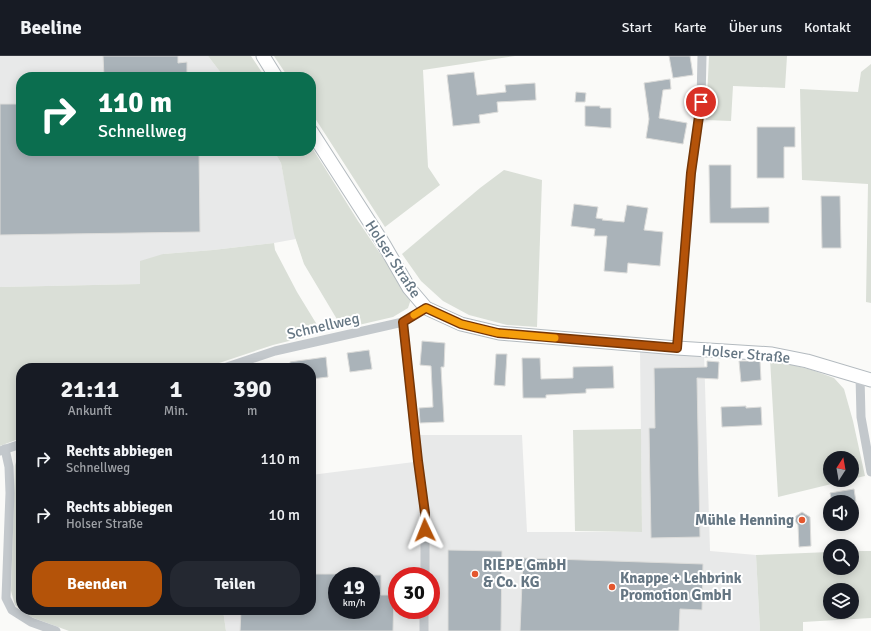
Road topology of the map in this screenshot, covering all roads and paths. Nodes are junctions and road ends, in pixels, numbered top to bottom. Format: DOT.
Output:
graph roads {
  1 [pos="263,56"];
  2 [pos="702,56"];
  3 [pos="273,72"];
  4 [pos="316,139"];
  5 [pos="426,308"];
  6 [pos="403,322"];
  7 [pos="677,348"];
  8 [pos="239,363"];
  9 [pos="866,378"];
  10 [pos="16,446"];
  11 [pos="3,450"];
  12 [pos="871,472"];
  13 [pos="425,567"];
  14 [pos="16,613"];
  15 [pos="20,615"];
  16 [pos="424,619"];
  17 [pos="56,631"];
  18 [pos="424,631"];
  1 -- 3 [label="main road"];
  2 -- 7 [label="street"];
  4 -- 5 [label="main road, Holser Straße"];
  5 -- 6 [label="street, Schnellweg"];
  5 -- 7 [label="main road, Holser Straße"];
  6 -- 8 [label="street, Schnellweg"];
  6 -- 13 [label="street"];
  7 -- 9 [label="main road, Holser Straße"];
  9 -- 12 [label="street"];
  10 -- 11 [label="street"];
  11 -- 14 [label="street"];
  15 -- 17 [label="street"];
  16 -- 18 [label="street"];
}
